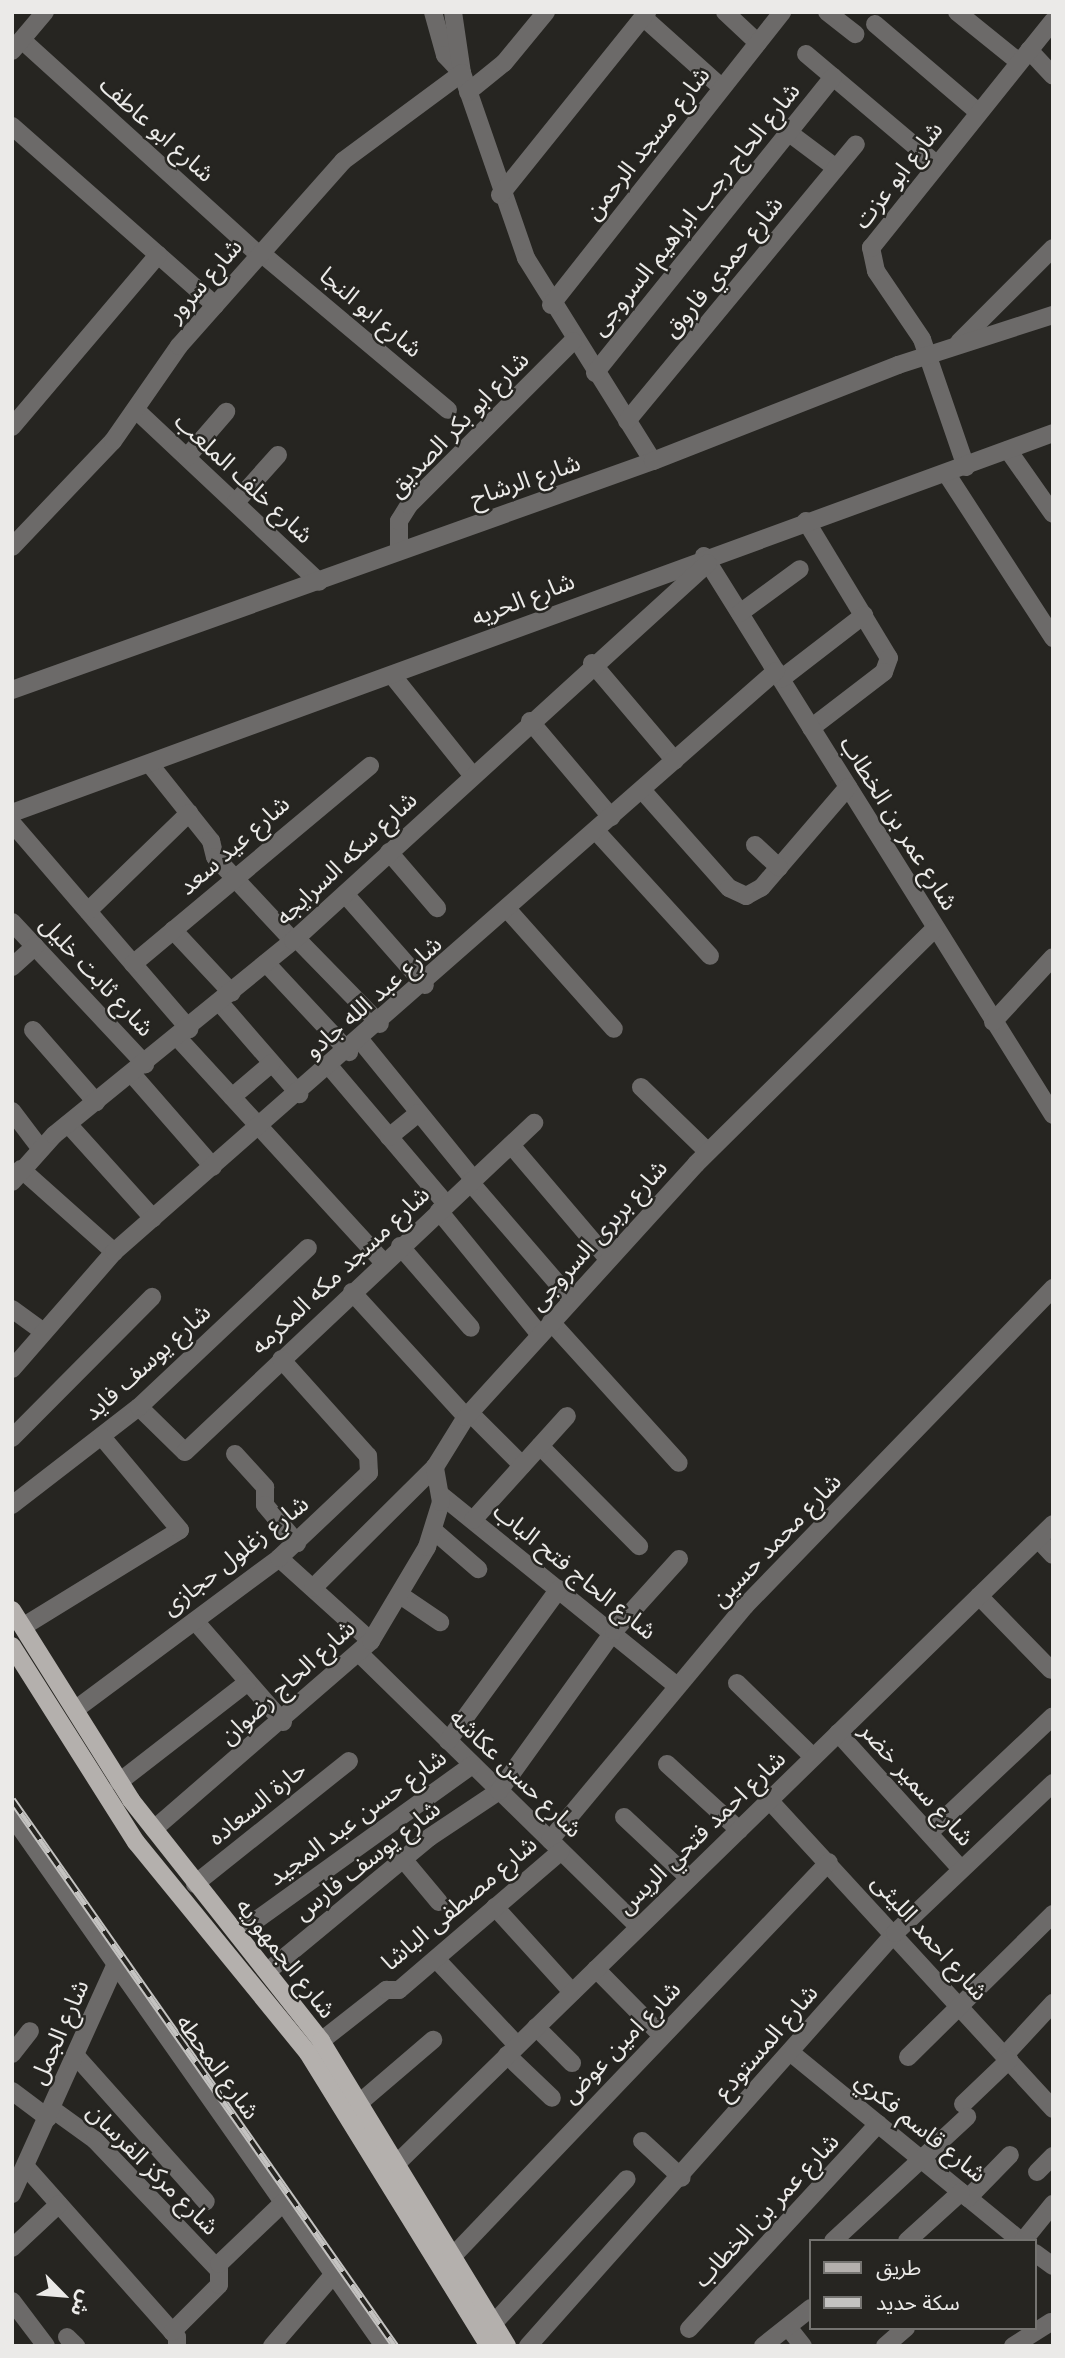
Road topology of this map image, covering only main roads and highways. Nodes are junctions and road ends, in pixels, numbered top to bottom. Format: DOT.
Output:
graph roads {
  1 [pos="12,1610"];
  2 [pos="12,1646"];
  3 [pos="391,2170"];
  4 [pos="489,2346"];
  5 [pos="507,2346"];
  1 -- 3 [label="main road, شارع الجمهوريه"];
  2 -- 3 [label="main road, شارع الجمهوريه"];
  3 -- 4 [label="main road, شارع الجمهوريه"];
  3 -- 5 [label="main road, شارع الجمهوريه"];
}
